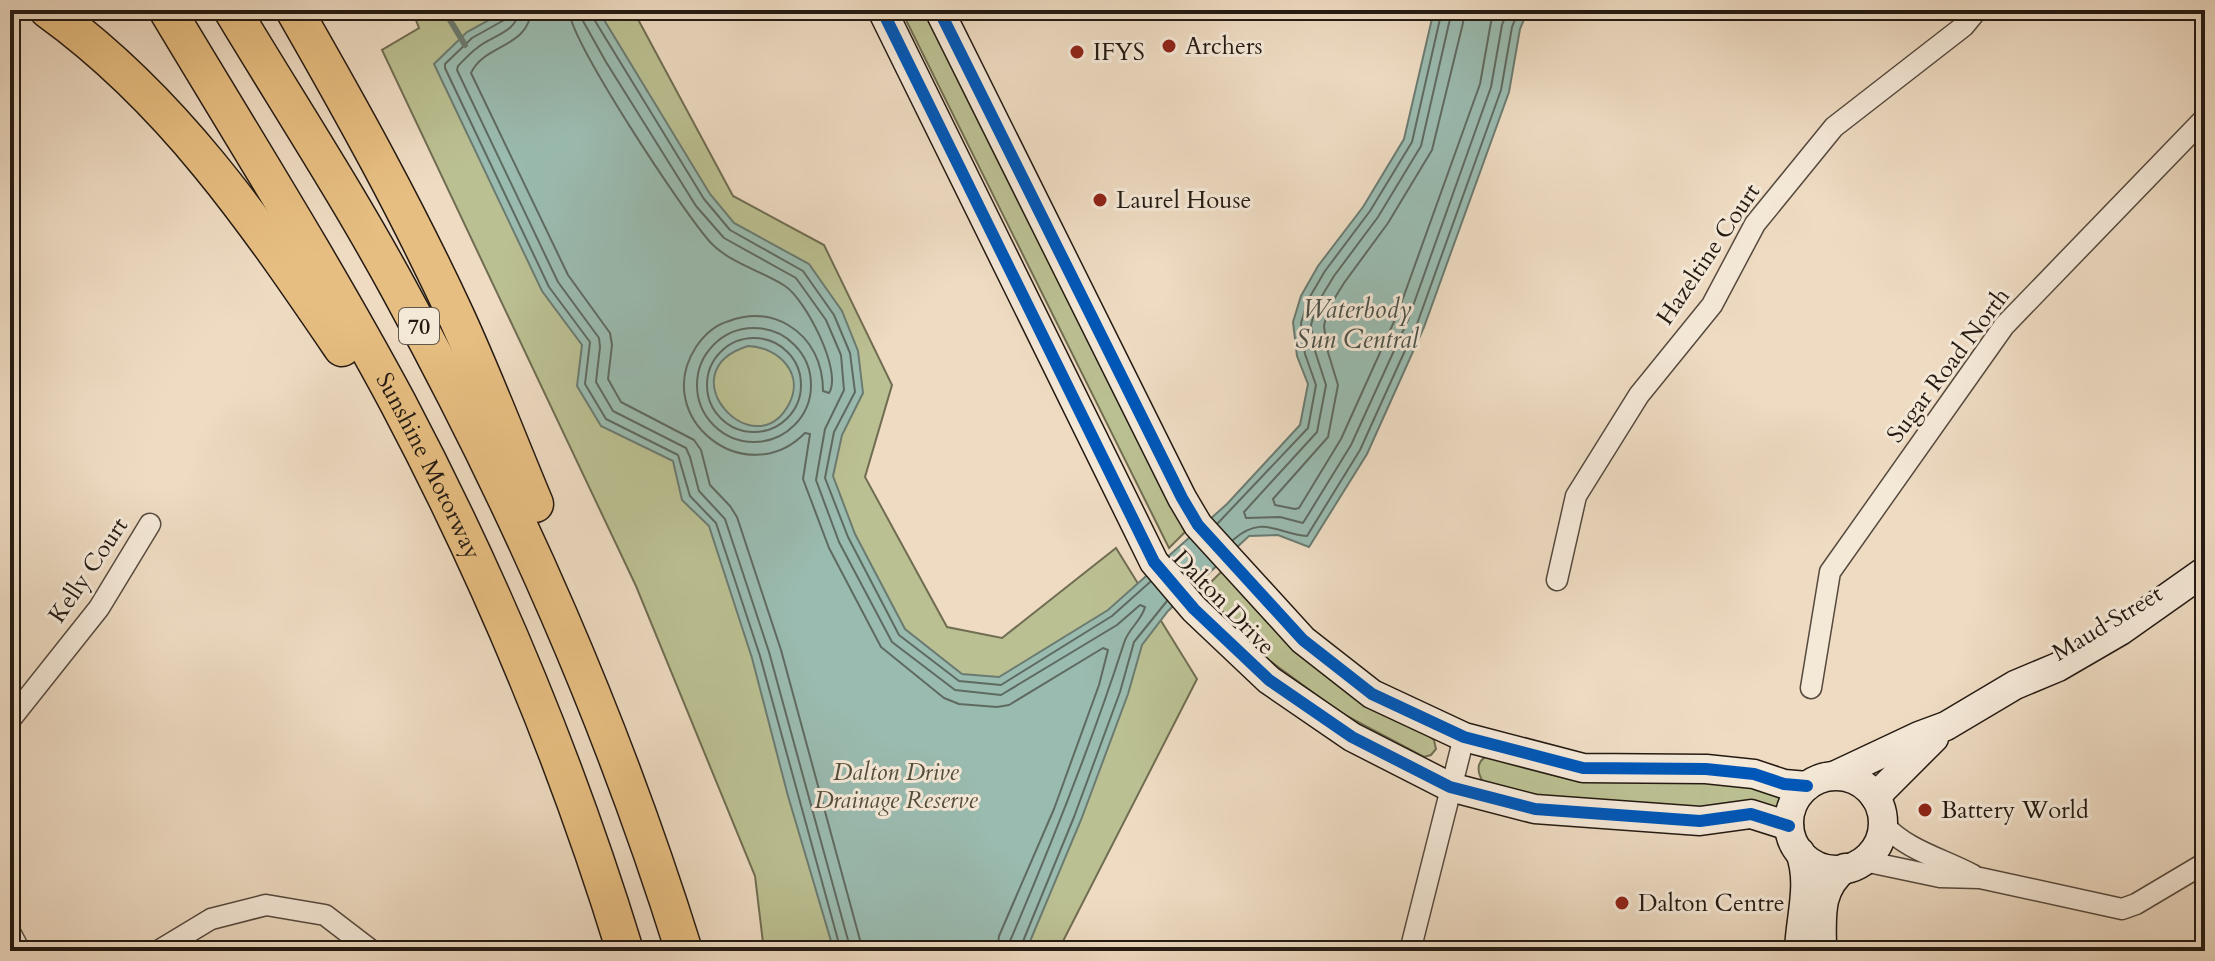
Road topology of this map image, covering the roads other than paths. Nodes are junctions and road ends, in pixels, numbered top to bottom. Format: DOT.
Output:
graph roads {
  1 [pos="48,10"];
  2 [pos="167,10"];
  3 [pos="232,10"];
  4 [pos="294,10"];
  5 [pos="882,10"];
  6 [pos="939,10"];
  7 [pos="1977,10"];
  8 [pos="2205,118"];
  9 [pos="397,401"];
  10 [pos="150,524"];
  11 [pos="2205,571"];
  12 [pos="1557,580"];
  13 [pos="579,657"];
  14 [pos="1811,688"];
  15 [pos="10,720"];
  16 [pos="1946,726"];
  17 [pos="1464,737"];
  18 [pos="1836,775"];
  19 [pos="1807,786"];
  20 [pos="1450,787"];
  21 [pos="1875,797"];
  22 [pos="1883,824"];
  23 [pos="1794,839"];
  24 [pos="2205,863"];
  25 [pos="1854,864"];
  26 [pos="1980,878"];
  27 [pos="10,932"];
  28 [pos="20,951"];
  29 [pos="158,951"];
  30 [pos="372,951"];
  31 [pos="625,951"];
  32 [pos="684,951"];
  33 [pos="1410,951"];
  34 [pos="1799,951"];
  35 [pos="1822,951"];
  1 -- 9 [label="highway"];
  2 -- 9 [label="highway, Sunshine Motorway / 70"];
  3 -- 13 [label="highway, 70"];
  4 -- 13 [label="highway"];
  5 -- 20 [label="main road, Dalton Drive"];
  6 -- 17 [label="main road, Dalton Drive"];
  7 -- 12 [label="street, Hazeltine Court"];
  8 -- 14 [label="street, Sugar Road North"];
  9 -- 31 [label="highway, Sunshine Motorway / 70"];
  10 -- 15 [label="street, Kelly Court"];
  11 -- 16 [label="main road, Maud Street"];
  13 -- 32 [label="highway, 70"];
  16 -- 18 [label="main road, Maud Street"];
  16 -- 21 [label="main road, Maud Street"];
  17 -- 19 [label="main road, Dalton Drive"];
  17 -- 20 [label="street"];
  18 -- 19 [label="main road"];
  18 -- 21 [label="main road"];
  19 -- 23 [label="main road"];
  20 -- 23 [label="main road, Dalton Drive"];
  20 -- 33 [label="street"];
  21 -- 22 [label="main road"];
  22 -- 25 [label="main road"];
  22 -- 26 [label="street"];
  23 -- 25 [label="main road"];
  23 -- 34 [label="main road"];
  24 -- 26 [label="street"];
  25 -- 26 [label="street"];
  25 -- 35 [label="main road"];
  27 -- 28 [label="street"];
  29 -- 30 [label="street"];
}
